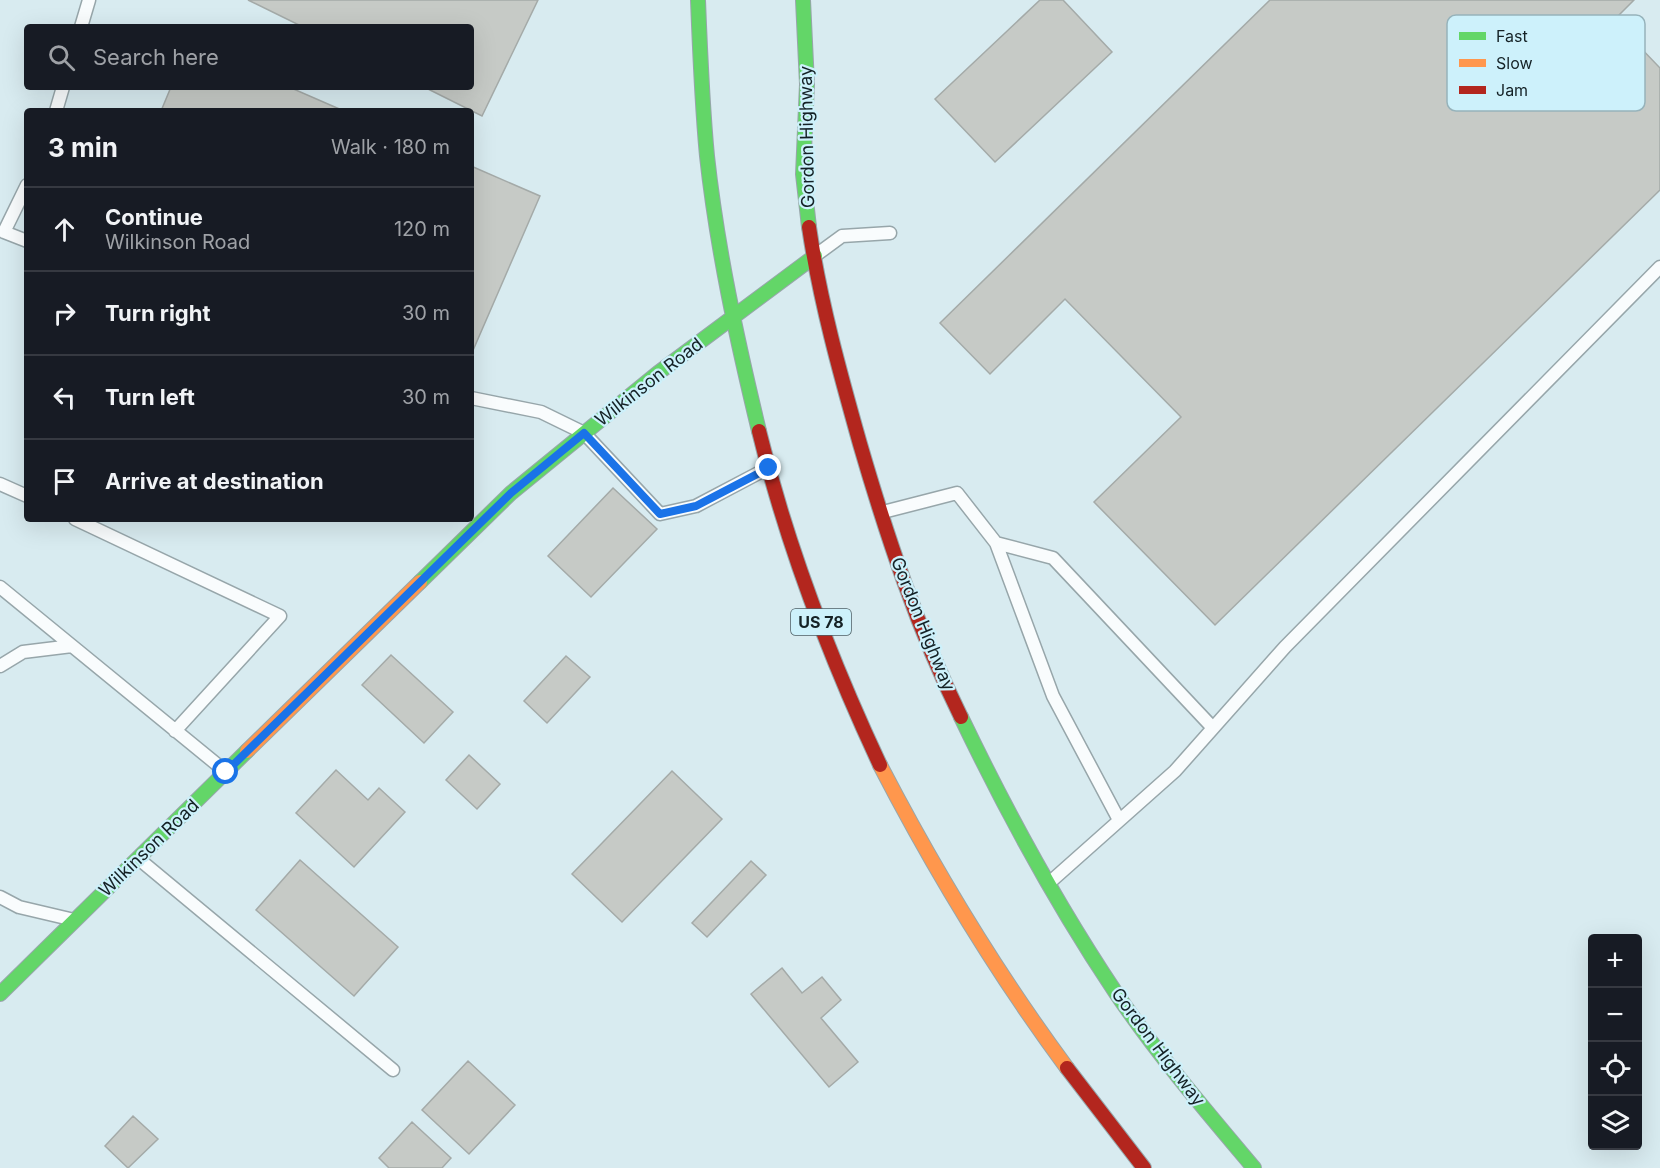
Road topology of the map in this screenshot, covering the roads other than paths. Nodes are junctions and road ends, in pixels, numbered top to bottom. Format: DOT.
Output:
graph roads {
  1 [pos="88,0"];
  2 [pos="698,0"];
  3 [pos="802,0"];
  4 [pos="82,24"];
  5 [pos="62,90"];
  6 [pos="57,108"];
  7 [pos="24,191"];
  8 [pos="890,233"];
  9 [pos="24,240"];
  10 [pos="815,256"];
  11 [pos="1660,267"];
  12 [pos="733,316"];
  13 [pos="474,399"];
  14 [pos="584,433"];
  15 [pos="769,468"];
  16 [pos="0,484"];
  17 [pos="24,495"];
  18 [pos="880,513"];
  19 [pos="81,522"];
  20 [pos="996,543"];
  21 [pos="0,587"];
  22 [pos="72,646"];
  23 [pos="0,666"];
  24 [pos="1213,728"];
  25 [pos="175,731"];
  26 [pos="226,772"];
  27 [pos="1119,820"];
  28 [pos="138,858"];
  29 [pos="1048,884"];
  30 [pos="0,897"];
  31 [pos="74,921"];
  32 [pos="0,994"];
  33 [pos="393,1070"];
  34 [pos="1144,1168"];
  35 [pos="1254,1168"];
  1 -- 4 [label="lane"];
  2 -- 12 [label="main road, US 78"];
  3 -- 10 [label="main road, Gordon Highway"];
  5 -- 6 [label="lane"];
  7 -- 9 [label="lane"];
  8 -- 10 [label="lane"];
  10 -- 12 [label="main road, Wilkinson Road"];
  10 -- 18 [label="main road, Gordon Highway"];
  11 -- 24 [label="lane"];
  12 -- 14 [label="main road, Wilkinson Road"];
  12 -- 15 [label="main road, US 78"];
  13 -- 14 [label="lane"];
  14 -- 15 [label="lane"];
  14 -- 26 [label="main road, Wilkinson Road"];
  15 -- 34 [label="main road, US 78"];
  16 -- 17 [label="lane"];
  18 -- 20 [label="lane"];
  18 -- 29 [label="main road, Gordon Highway"];
  19 -- 25 [label="lane"];
  20 -- 24 [label="lane"];
  20 -- 27 [label="lane"];
  21 -- 22 [label="lane"];
  22 -- 23 [label="lane"];
  22 -- 25 [label="lane"];
  24 -- 27 [label="lane"];
  25 -- 26 [label="lane"];
  26 -- 28 [label="main road, Wilkinson Road"];
  27 -- 29 [label="lane"];
  28 -- 31 [label="main road, Wilkinson Road"];
  28 -- 33 [label="lane"];
  29 -- 35 [label="main road, Gordon Highway"];
  30 -- 31 [label="lane"];
  31 -- 32 [label="main road, Wilkinson Road"];
}
